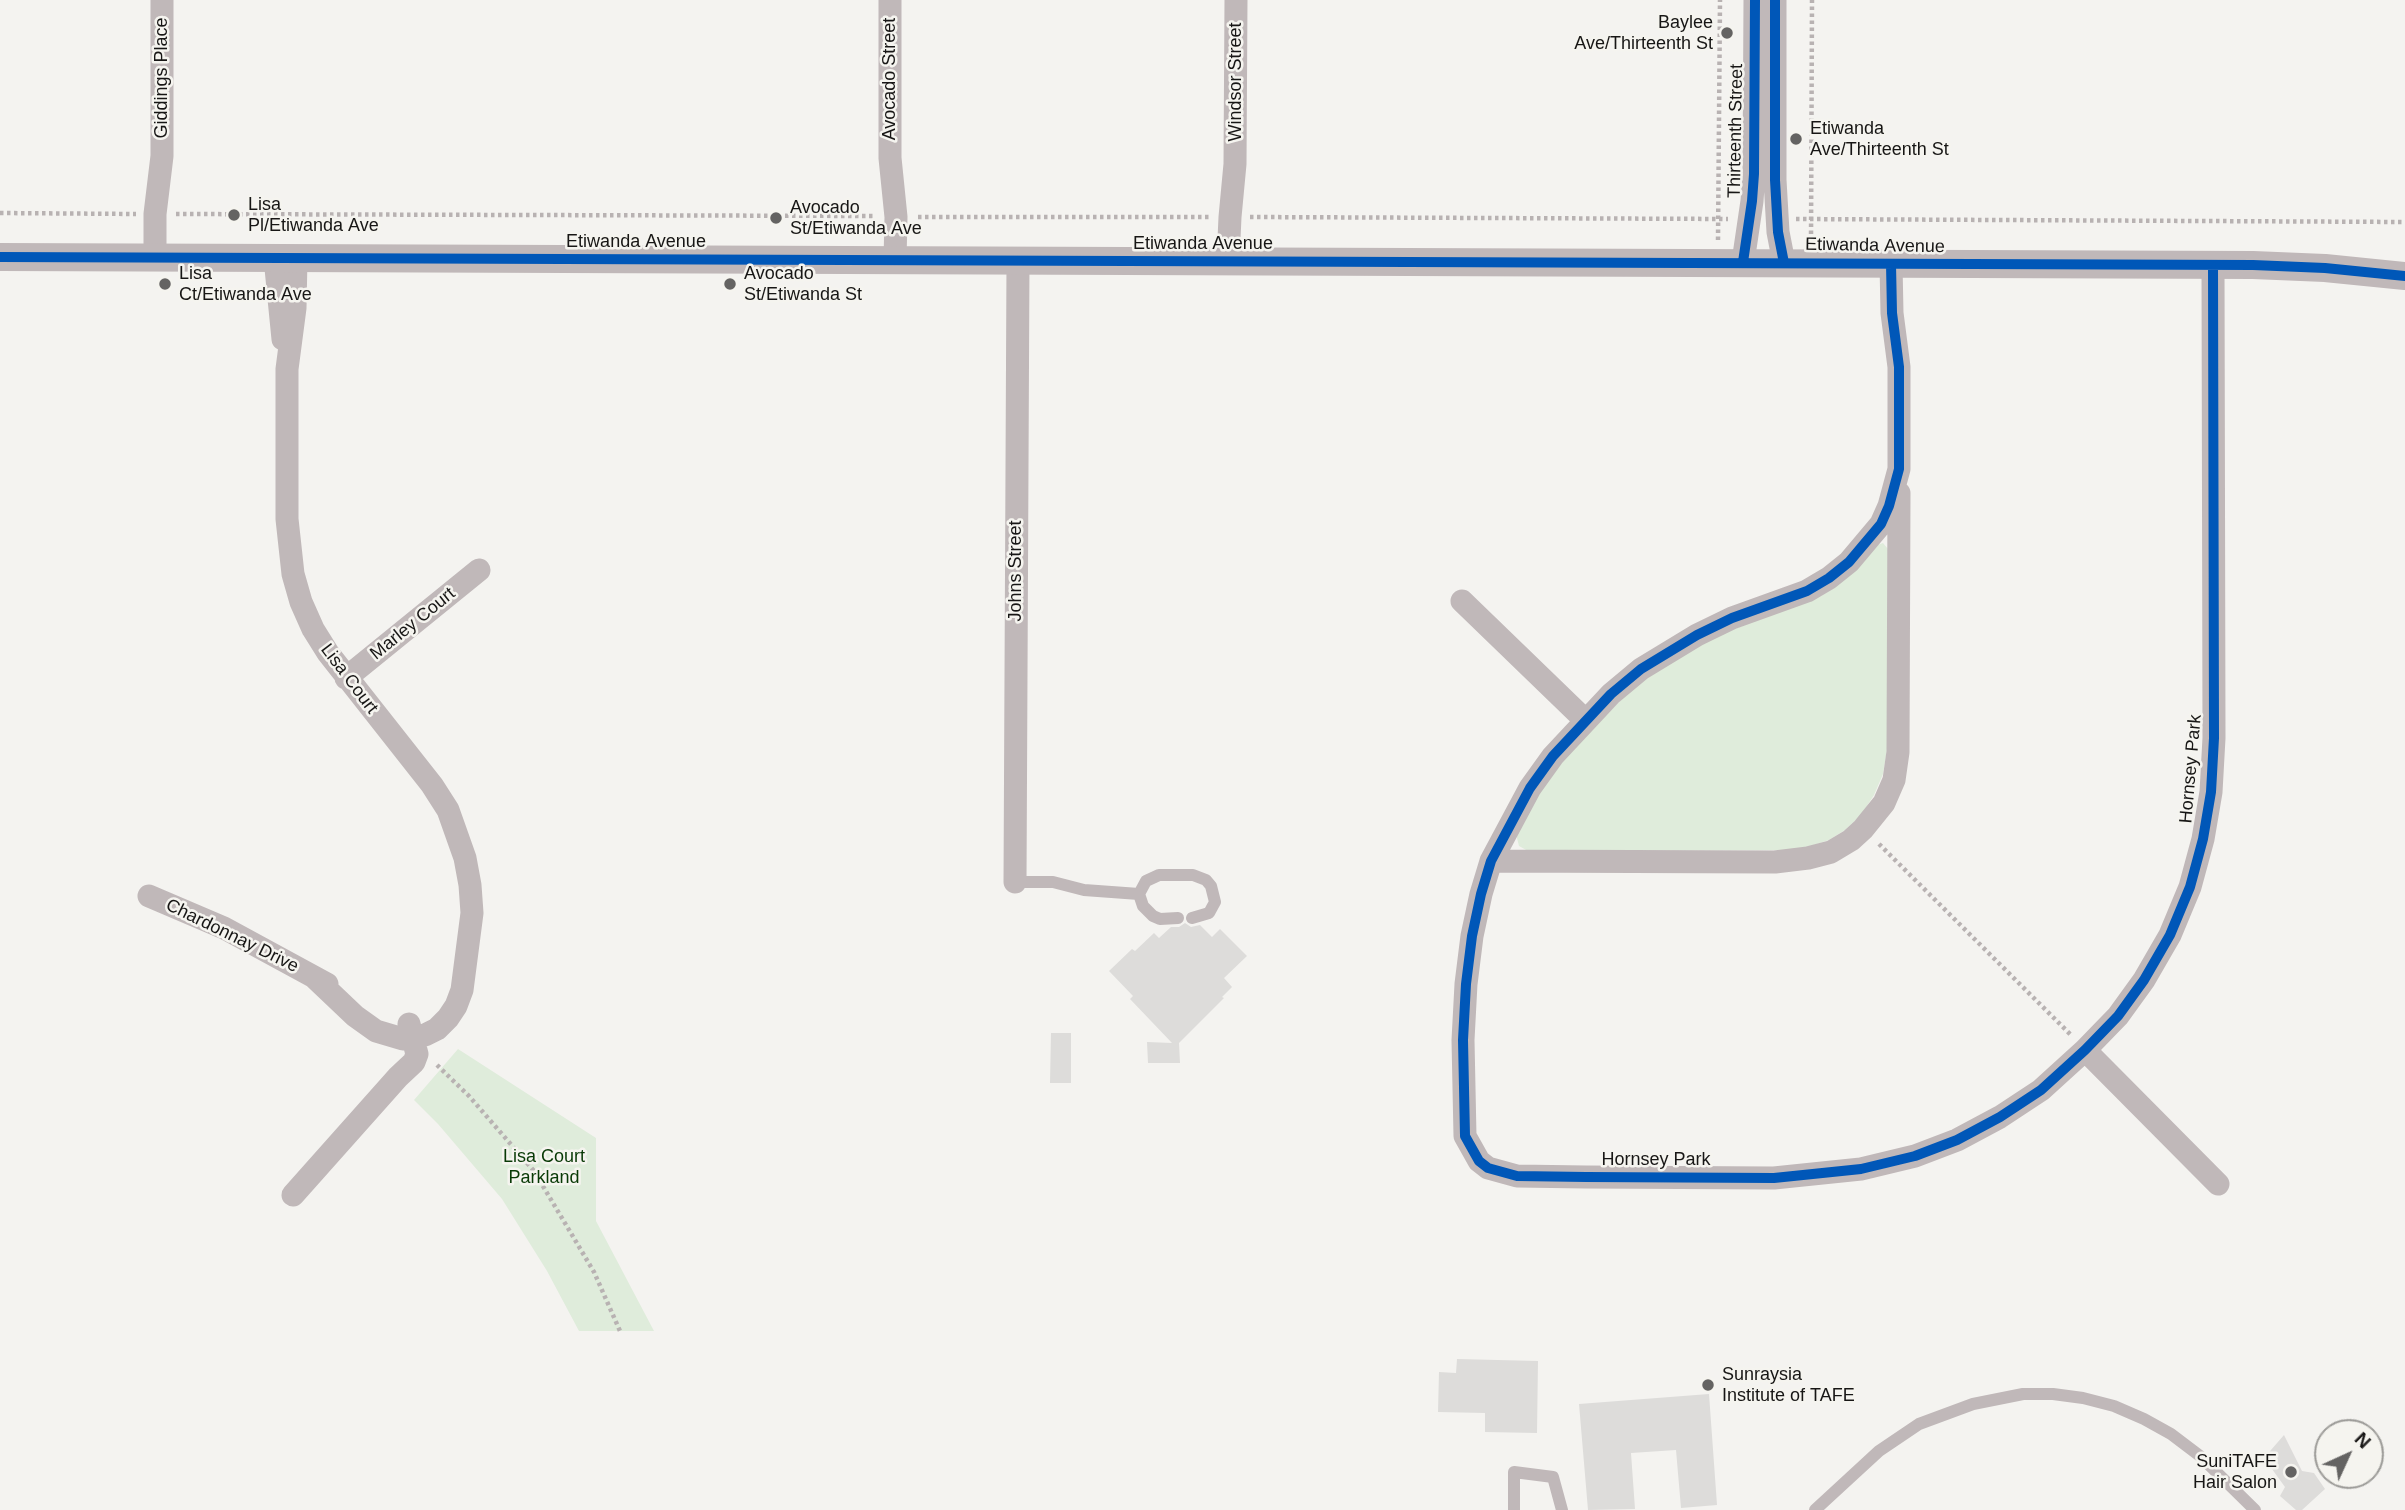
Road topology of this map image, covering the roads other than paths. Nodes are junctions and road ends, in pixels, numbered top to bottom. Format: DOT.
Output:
graph roads {
  1 [pos="162,0"];
  2 [pos="890,0"];
  3 [pos="1236,0"];
  4 [pos="1755,0"];
  5 [pos="1775,0"];
  6 [pos="0,257"];
  7 [pos="162,258"];
  8 [pos="286,258"];
  9 [pos="888,260"];
  10 [pos="1018,260"];
  11 [pos="1235,261"];
  12 [pos="1730,262"];
  13 [pos="1797,263"];
  14 [pos="1899,264"];
  15 [pos="2213,265"];
  16 [pos="2405,276"];
  17 [pos="1899,469"];
  18 [pos="479,570"];
  19 [pos="1462,601"];
  20 [pos="346,678"];
  21 [pos="1585,720"];
  22 [pos="1491,861"];
  23 [pos="1015,882"];
  24 [pos="1139,894"];
  25 [pos="149,895"];
  26 [pos="1178,918"];
  27 [pos="1192,918"];
  28 [pos="409,1033"];
  29 [pos="2085,1050"];
  30 [pos="2218,1184"];
  31 [pos="293,1195"];
  32 [pos="1514,1510"];
  33 [pos="1562,1510"];
  34 [pos="1815,1510"];
  35 [pos="2255,1510"];
  1 -- 7 [label="street, Giddings Place"];
  2 -- 9 [label="street, Avocado Street"];
  3 -- 11 [label="street, Windsor Street"];
  4 -- 12 [label="street, Thirteenth Street"];
  5 -- 13 [label="street"];
  6 -- 7 [label="street, Etiwanda Avenue"];
  7 -- 8 [label="street, Etiwanda Avenue"];
  8 -- 9 [label="street, Etiwanda Avenue"];
  8 -- 20 [label="street, Lisa Court"];
  9 -- 10 [label="street, Etiwanda Avenue"];
  10 -- 11 [label="street, Etiwanda Avenue"];
  10 -- 23 [label="street, Johns Street"];
  11 -- 12 [label="street, Etiwanda Avenue"];
  12 -- 13 [label="street, Etiwanda Avenue"];
  13 -- 14 [label="street, Etiwanda Avenue"];
  14 -- 15 [label="street, Etiwanda Avenue"];
  14 -- 17 [label="street, Hornsey Park"];
  15 -- 16 [label="street, Etiwanda Avenue"];
  15 -- 29 [label="street, Hornsey Park"];
  17 -- 21 [label="street, Hornsey Park"];
  17 -- 22 [label="street, Hornsey Park"];
  18 -- 20 [label="street, Marley Court"];
  19 -- 21 [label="street"];
  20 -- 28 [label="street, Lisa Court"];
  21 -- 22 [label="street, Hornsey Park"];
  22 -- 29 [label="street, Hornsey Park"];
  23 -- 24 [label="lane"];
  24 -- 26 [label="lane"];
  24 -- 27 [label="lane"];
  25 -- 28 [label="street, Chardonnay Drive"];
  28 -- 31 [label="street"];
  29 -- 30 [label="street"];
  32 -- 33 [label="lane"];
  34 -- 35 [label="lane"];
}
